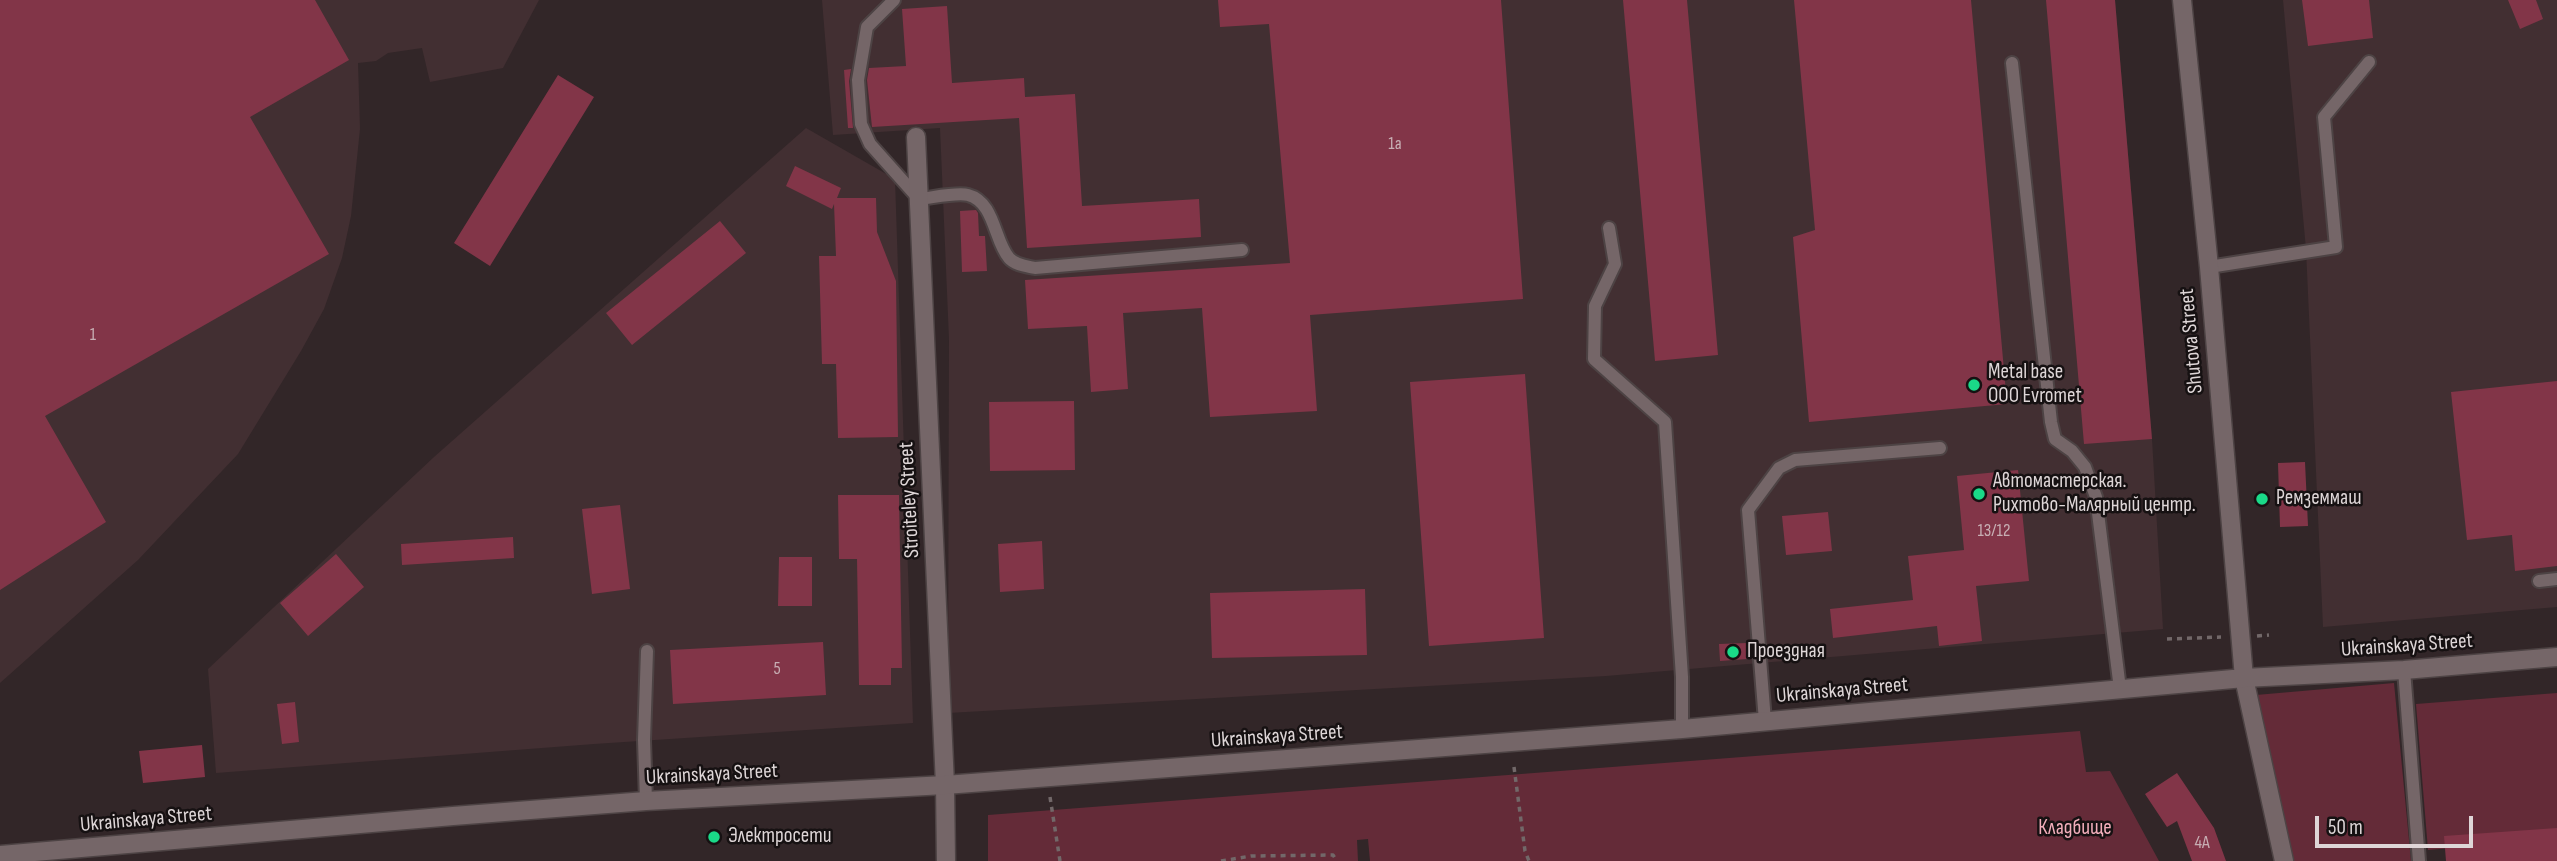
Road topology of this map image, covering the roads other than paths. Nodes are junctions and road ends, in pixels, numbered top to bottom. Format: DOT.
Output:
graph roads {
  1 [pos="894,0"];
  2 [pos="2182,0"];
  3 [pos="2369,62"];
  4 [pos="2012,63"];
  5 [pos="916,137"];
  6 [pos="919,199"];
  7 [pos="1609,228"];
  8 [pos="1242,250"];
  9 [pos="2209,267"];
  10 [pos="1940,448"];
  11 [pos="2557,579"];
  12 [pos="2539,581"];
  13 [pos="647,651"];
  14 [pos="2557,657"];
  15 [pos="2404,670"];
  16 [pos="2244,678"];
  17 [pos="2120,689"];
  18 [pos="1765,721"];
  19 [pos="1682,729"];
  20 [pos="945,785"];
  21 [pos="646,801"];
  22 [pos="0,855"];
  23 [pos="946,861"];
  24 [pos="2284,861"];
  25 [pos="2419,861"];
  1 -- 6 [label="lane"];
  2 -- 9 [label="street, Shutova Street"];
  3 -- 9 [label="lane"];
  4 -- 17 [label="lane"];
  5 -- 6 [label="street, Stroiteley Street"];
  6 -- 8 [label="lane"];
  6 -- 20 [label="street, Stroiteley Street"];
  7 -- 19 [label="lane"];
  9 -- 16 [label="street, Shutova Street"];
  10 -- 18 [label="lane"];
  11 -- 12 [label="lane"];
  13 -- 21 [label="lane"];
  14 -- 15 [label="street, Ukrainskaya Street"];
  15 -- 16 [label="street, Ukrainskaya Street"];
  15 -- 25 [label="lane"];
  16 -- 17 [label="street, Ukrainskaya Street"];
  16 -- 24 [label="street, Shutova Street"];
  17 -- 18 [label="street, Ukrainskaya Street"];
  18 -- 19 [label="street, Ukrainskaya Street"];
  19 -- 20 [label="street, Ukrainskaya Street"];
  20 -- 21 [label="street, Ukrainskaya Street"];
  20 -- 23 [label="street, Stroiteley Street"];
  21 -- 22 [label="street, Ukrainskaya Street"];
}
